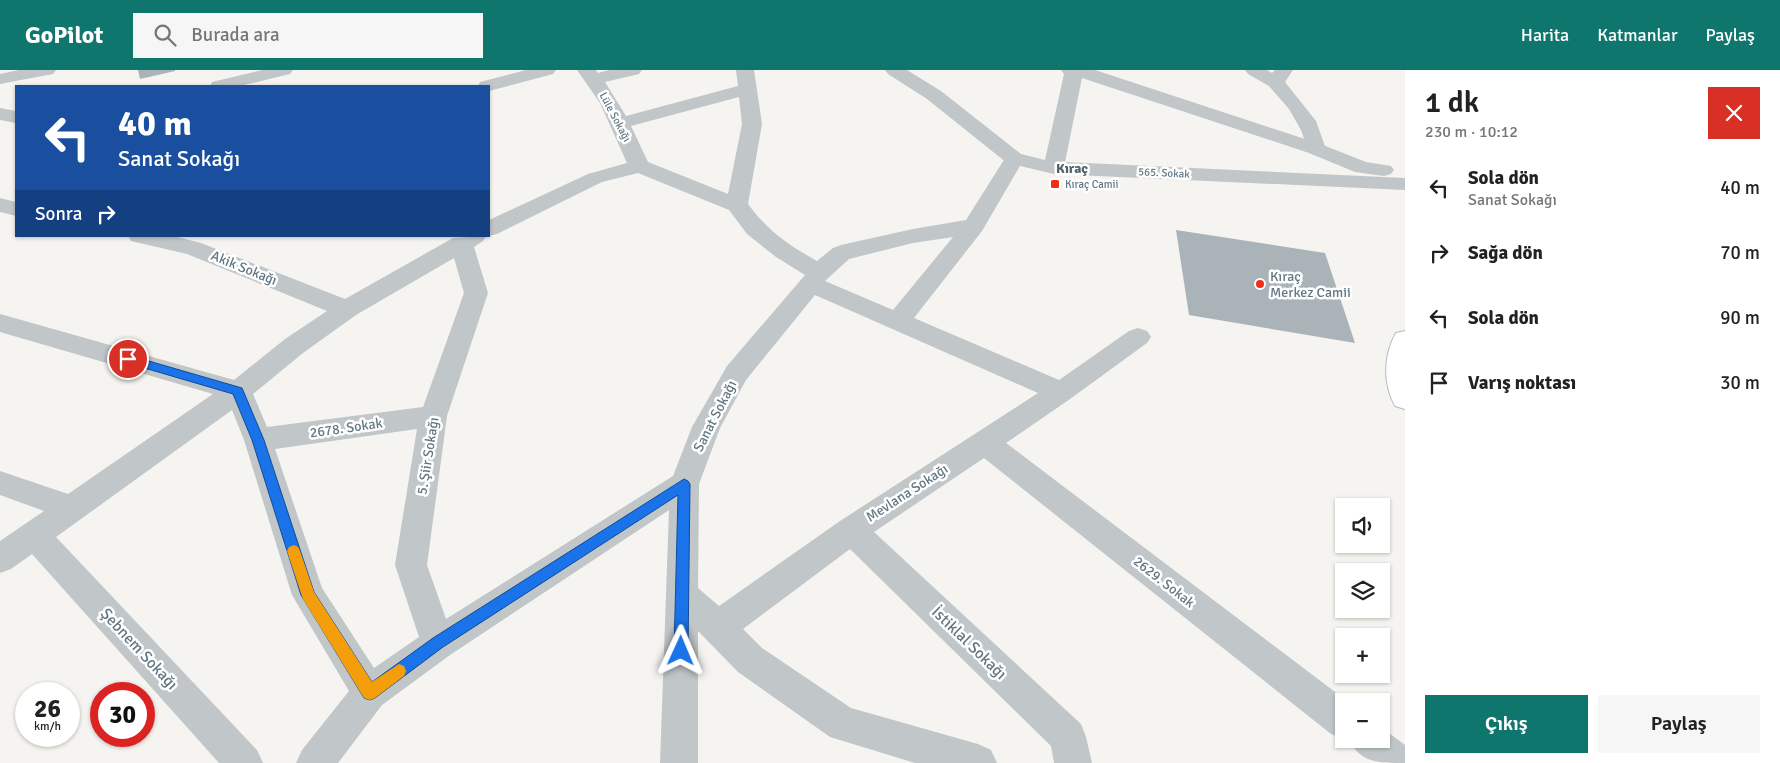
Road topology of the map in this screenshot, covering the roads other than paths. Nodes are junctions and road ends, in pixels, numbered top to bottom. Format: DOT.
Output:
graph roads {
  1 [pos="47,70"];
  2 [pos="284,70"];
  3 [pos="547,70"];
  4 [pos="633,70"];
  5 [pos="894,70"];
  6 [pos="1072,70"];
  7 [pos="1254,70"];
  8 [pos="590,74"];
  9 [pos="1280,76"];
  10 [pos="0,79"];
  11 [pos="746,79"];
  12 [pos="223,85"];
  13 [pos="490,85"];
  14 [pos="0,114"];
  15 [pos="15,117"];
  16 [pos="620,123"];
  17 [pos="1316,149"];
  18 [pos="1014,159"];
  19 [pos="639,166"];
  20 [pos="1054,168"];
  21 [pos="1405,172"];
  22 [pos="1405,184"];
  23 [pos="737,205"];
  24 [pos="0,206"];
  25 [pos="15,209"];
  26 [pos="974,226"];
  27 [pos="490,229"];
  28 [pos="144,237"];
  29 [pos="468,240"];
  30 [pos="814,278"];
  31 [pos="347,309"];
  32 [pos="898,321"];
  33 [pos="0,323"];
  34 [pos="1138,337"];
  35 [pos="1405,340"];
  36 [pos="238,391"];
  37 [pos="1061,392"];
  38 [pos="1405,399"];
  39 [pos="433,416"];
  40 [pos="258,440"];
  41 [pos="984,442"];
  42 [pos="0,483"];
  43 [pos="684,484"];
  44 [pos="71,508"];
  45 [pos="851,530"];
  46 [pos="34,535"];
  47 [pos="0,560"];
  48 [pos="682,595"];
  49 [pos="718,627"];
  50 [pos="438,643"];
  51 [pos="370,692"];
  52 [pos="1335,714"];
  53 [pos="1379,748"];
  54 [pos="244,763"];
  55 [pos="315,763"];
  56 [pos="679,763"];
  57 [pos="978,763"];
  58 [pos="1073,763"];
  59 [pos="1398,763"];
  1 -- 10 [label="street"];
  2 -- 12 [label="street"];
  3 -- 13 [label="street"];
  4 -- 8 [label="street"];
  5 -- 18 [label="street, 565. Sokak"];
  6 -- 17 [label="street"];
  6 -- 20 [label="street"];
  7 -- 9 [label="street"];
  8 -- 16 [label="street, Lüle Sokağı"];
  9 -- 17 [label="street"];
  11 -- 16 [label="street"];
  11 -- 23 [label="street"];
  14 -- 15 [label="street"];
  16 -- 19 [label="street, Lüle Sokağı"];
  17 -- 21 [label="street"];
  18 -- 20 [label="street, 565. Sokak"];
  18 -- 26 [label="street"];
  19 -- 23 [label="street"];
  19 -- 27 [label="street"];
  20 -- 22 [label="street, 565. Sokak"];
  23 -- 30 [label="street"];
  24 -- 25 [label="street"];
  26 -- 30 [label="street, Sanat Sokağı"];
  26 -- 32 [label="street"];
  28 -- 31 [label="street, Akik Sokağı"];
  29 -- 31 [label="street"];
  29 -- 39 [label="street, 5. Şiir Sokağı"];
  30 -- 32 [label="street"];
  30 -- 43 [label="street, Sanat Sokağı"];
  31 -- 36 [label="street"];
  32 -- 37 [label="street"];
  33 -- 36 [label="street"];
  34 -- 37 [label="street, Mevlana Sokağı"];
  35 -- 38 [label="main road"];
  36 -- 40 [label="street"];
  36 -- 44 [label="street"];
  37 -- 41 [label="street, Mevlana Sokağı"];
  39 -- 40 [label="street, 2678. Sokak"];
  39 -- 50 [label="street, 5. Şiir Sokağı"];
  40 -- 51 [label="street"];
  41 -- 45 [label="street, Mevlana Sokağı"];
  41 -- 52 [label="street, 2629. Sokak"];
  42 -- 44 [label="street"];
  43 -- 48 [label="street"];
  43 -- 50 [label="street"];
  44 -- 46 [label="street"];
  45 -- 49 [label="street, Mevlana Sokağı"];
  45 -- 58 [label="street, İstiklal Sokağı"];
  46 -- 47 [label="street"];
  46 -- 54 [label="street, Şebnem Sokağı"];
  48 -- 49 [label="street"];
  48 -- 56 [label="street"];
  49 -- 57 [label="street"];
  50 -- 51 [label="street"];
  51 -- 55 [label="street"];
  53 -- 59 [label="street"];
}
